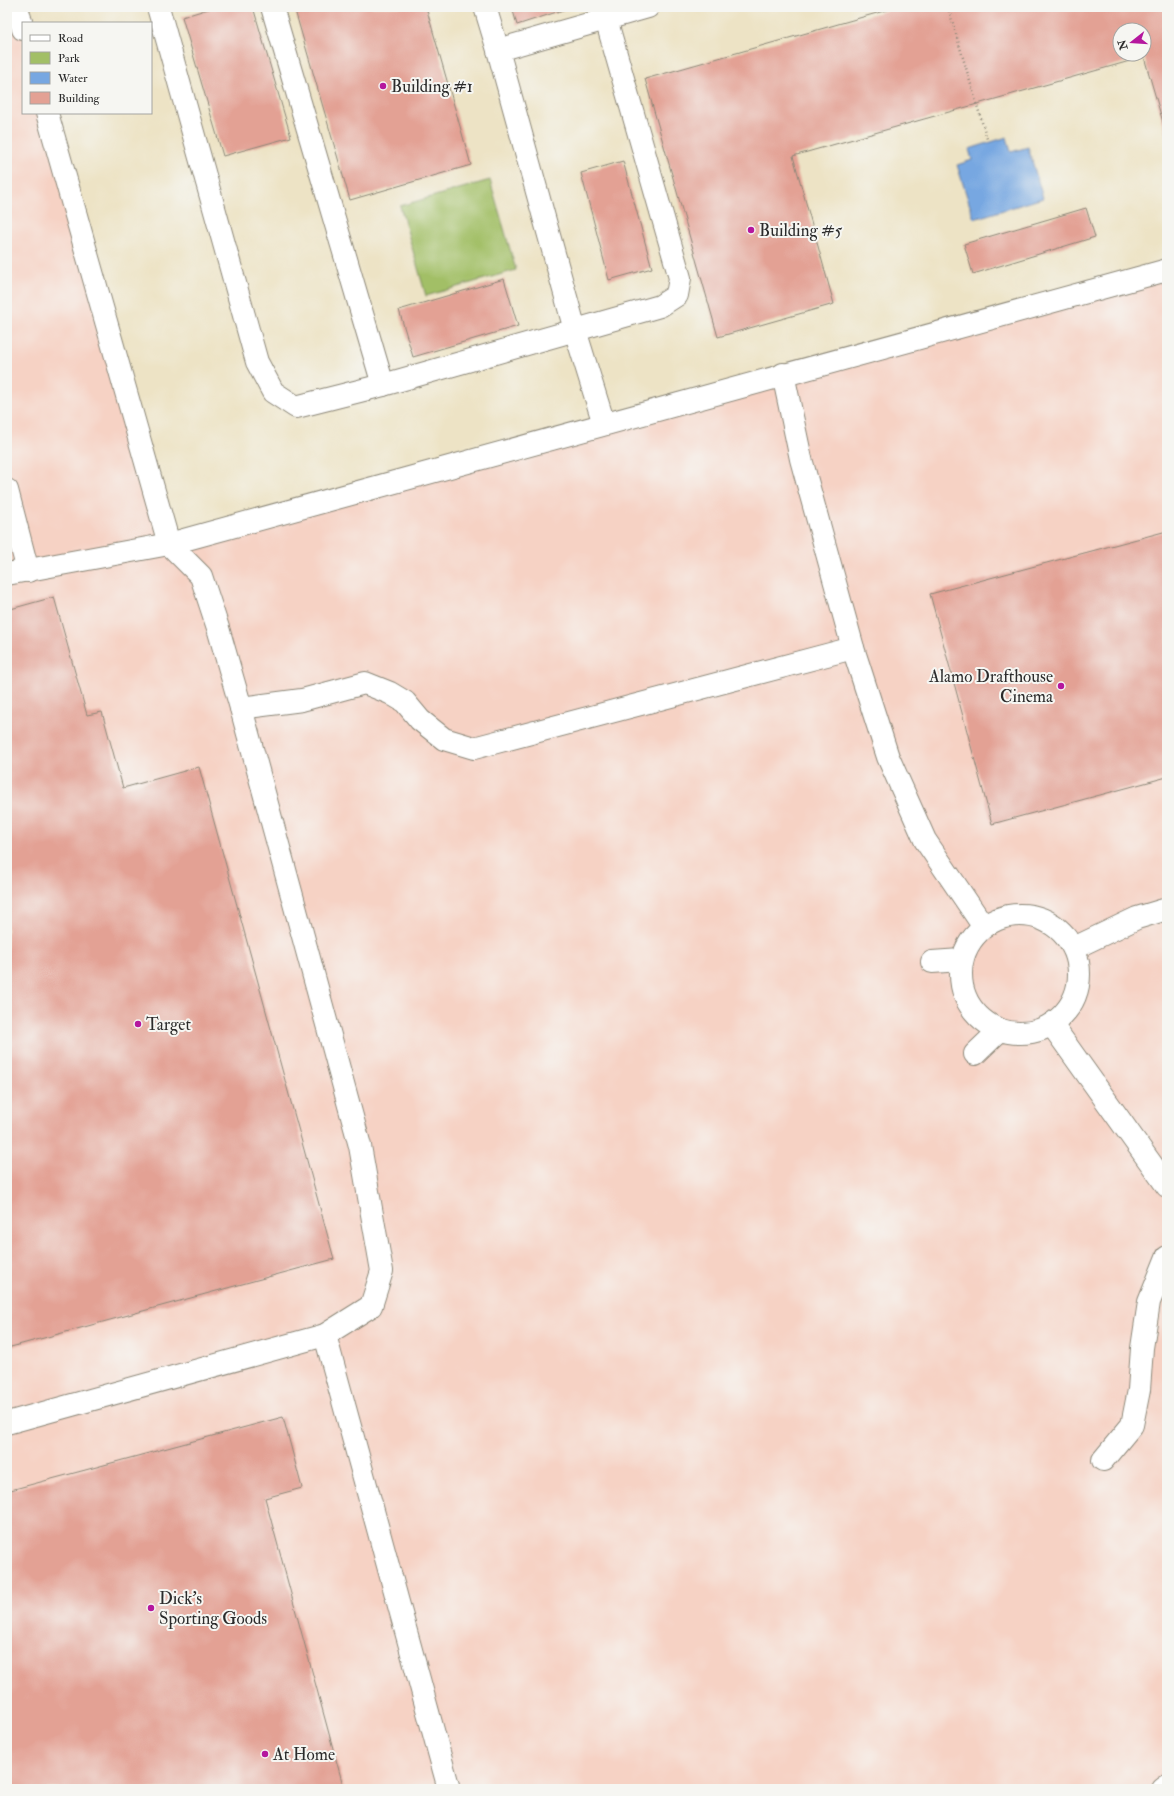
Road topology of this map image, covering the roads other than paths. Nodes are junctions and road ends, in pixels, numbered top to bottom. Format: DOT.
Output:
graph roads {
  1 [pos="17,7"];
  2 [pos="158,7"];
  3 [pos="272,7"];
  4 [pos="485,7"];
  5 [pos="648,7"];
  6 [pos="606,20"];
  7 [pos="22,25"];
  8 [pos="498,50"];
  9 [pos="47,114"];
  10 [pos="1167,270"];
  11 [pos="575,330"];
  12 [pos="783,374"];
  13 [pos="383,385"];
  14 [pos="604,424"];
  15 [pos="7,490"];
  16 [pos="169,544"];
  17 [pos="17,572"];
  18 [pos="853,648"];
  19 [pos="242,708"];
  20 [pos="1167,909"];
  21 [pos="984,926"];
  22 [pos="1074,948"];
  23 [pos="961,960"];
  24 [pos="932,962"];
  25 [pos="1052,1025"];
  26 [pos="1000,1030"];
  27 [pos="975,1054"];
  28 [pos="1167,1186"];
  29 [pos="1167,1257"];
  30 [pos="325,1334"];
  31 [pos="7,1423"];
  32 [pos="1103,1460"];
  33 [pos="1167,1786"];
  34 [pos="449,1789"];
  35 [pos="1162,1789"];
  1 -- 7 [label="street"];
  2 -- 13 [label="street"];
  3 -- 13 [label="street"];
  4 -- 8 [label="street"];
  5 -- 6 [label="street"];
  6 -- 8 [label="street"];
  6 -- 11 [label="street"];
  8 -- 11 [label="street"];
  9 -- 16 [label="street"];
  10 -- 12 [label="street"];
  11 -- 13 [label="street"];
  11 -- 14 [label="street"];
  12 -- 14 [label="street"];
  12 -- 18 [label="street"];
  14 -- 16 [label="street"];
  15 -- 17 [label="street"];
  16 -- 17 [label="street"];
  16 -- 19 [label="street"];
  18 -- 19 [label="street"];
  18 -- 21 [label="street"];
  19 -- 30 [label="street"];
  20 -- 22 [label="street"];
  21 -- 22 [label="street"];
  21 -- 23 [label="street"];
  22 -- 25 [label="street"];
  23 -- 24 [label="street"];
  23 -- 26 [label="street"];
  25 -- 26 [label="street"];
  25 -- 28 [label="street"];
  26 -- 27 [label="street"];
  29 -- 32 [label="street"];
  30 -- 31 [label="street"];
  30 -- 34 [label="street"];
  33 -- 35 [label="street"];
}
